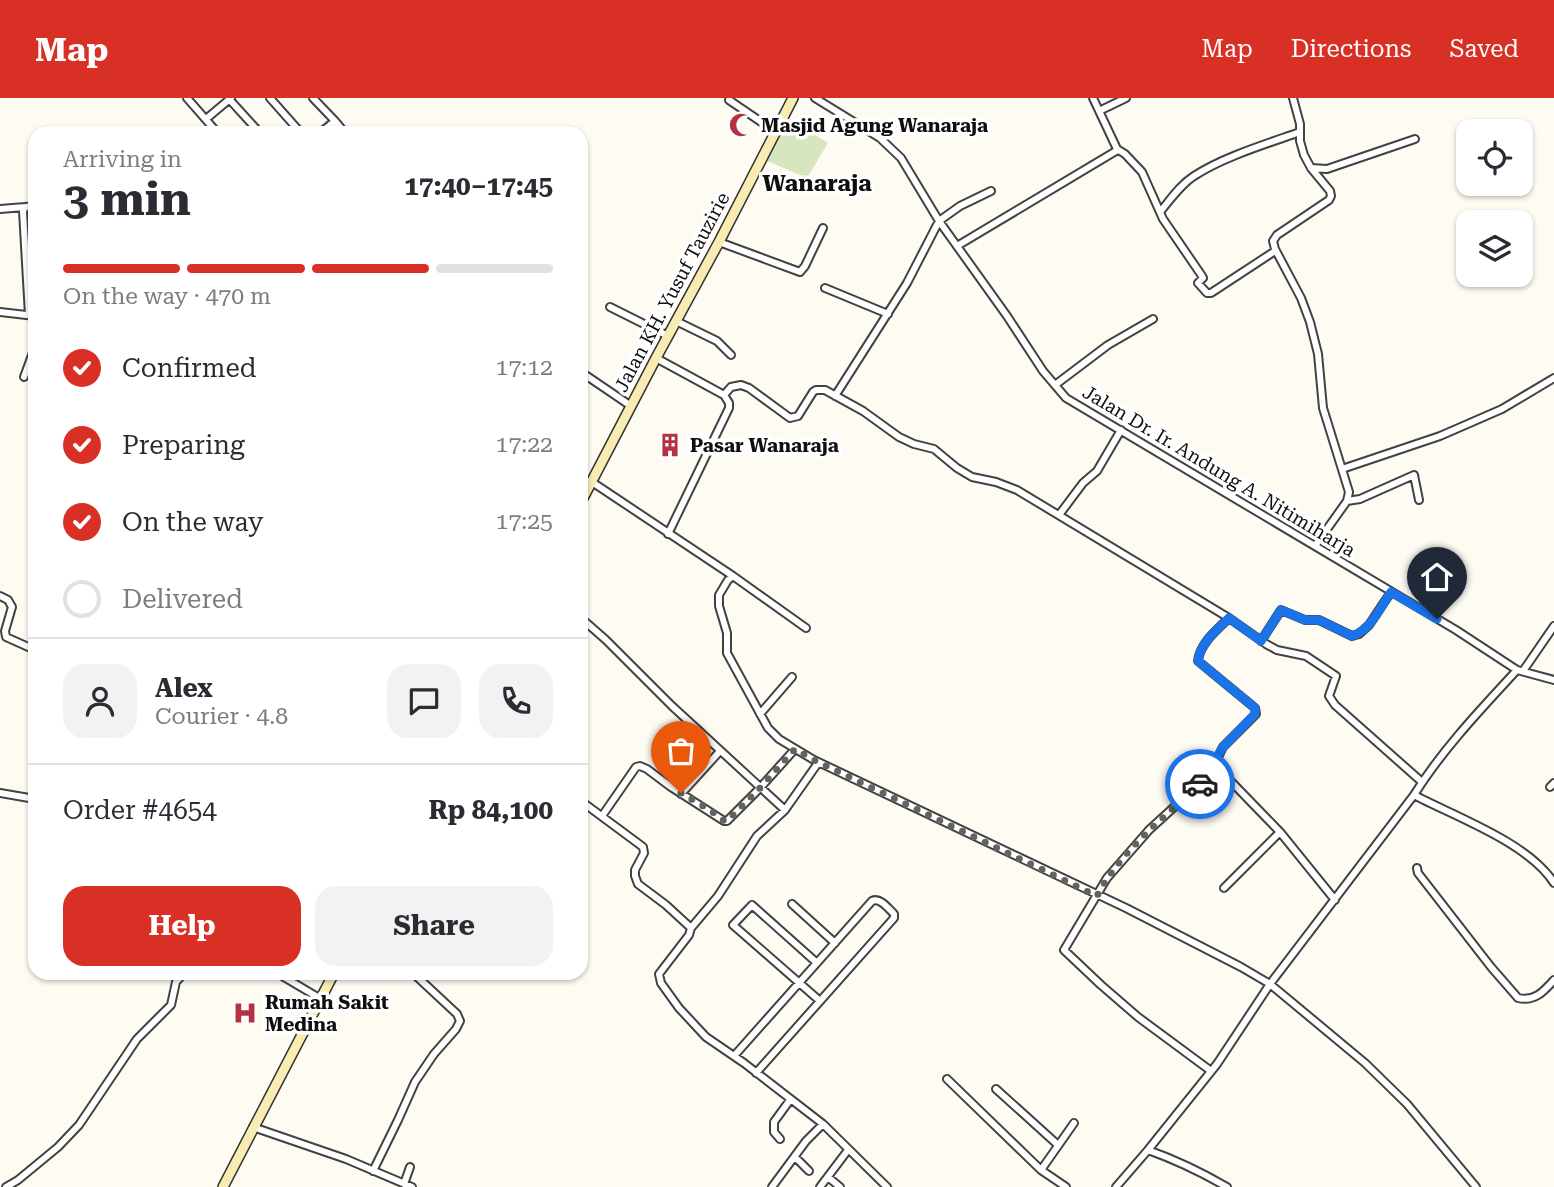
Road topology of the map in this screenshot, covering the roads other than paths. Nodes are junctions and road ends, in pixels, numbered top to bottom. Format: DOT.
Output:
graph roads {
  1 [pos="187,98"];
  2 [pos="270,98"];
  3 [pos="313,98"];
  4 [pos="793,98"];
  5 [pos="815,98"];
  6 [pos="1093,98"];
  7 [pos="1126,98"];
  8 [pos="1293,98"];
  9 [pos="230,99"];
  10 [pos="729,100"];
  11 [pos="1098,111"];
  12 [pos="206,119"];
  13 [pos="335,121"];
  14 [pos="212,126"];
  15 [pos="254,126"];
  16 [pos="295,126"];
  17 [pos="329,126"];
  18 [pos="339,126"];
  19 [pos="776,132"];
  20 [pos="1300,132"];
  21 [pos="1415,139"];
  22 [pos="1117,149"];
  23 [pos="1311,167"];
  24 [pos="991,191"];
  25 [pos="25,207"];
  26 [pos="28,207"];
  27 [pos="0,209"];
  28 [pos="1160,212"];
  29 [pos="939,221"];
  30 [pos="823,228"];
  31 [pos="719,242"];
  32 [pos="957,246"];
  33 [pos="1275,251"];
  34 [pos="28,269"];
  35 [pos="825,289"];
  36 [pos="610,307"];
  37 [pos="0,312"];
  38 [pos="888,314"];
  39 [pos="28,316"];
  40 [pos="1153,319"];
  41 [pos="676,321"];
  42 [pos="668,336"];
  43 [pos="731,355"];
  44 [pos="656,358"];
  45 [pos="28,366"];
  46 [pos="24,377"];
  47 [pos="588,377"];
  48 [pos="1554,379"];
  49 [pos="1055,385"];
  50 [pos="724,396"];
  51 [pos="835,396"];
  52 [pos="631,406"];
  53 [pos="1121,430"];
  54 [pos="1342,469"];
  55 [pos="592,482"];
  56 [pos="588,489"];
  57 [pos="1419,500"];
  58 [pos="1348,501"];
  59 [pos="1059,515"];
  60 [pos="668,534"];
  61 [pos="1315,547"];
  62 [pos="733,576"];
  63 [pos="1391,592"];
  64 [pos="0,596"];
  65 [pos="1229,618"];
  66 [pos="588,625"];
  67 [pos="1554,626"];
  68 [pos="806,628"];
  69 [pos="1261,641"];
  70 [pos="28,647"];
  71 [pos="1520,671"];
  72 [pos="792,677"];
  73 [pos="1554,680"];
  74 [pos="760,714"];
  75 [pos="795,749"];
  76 [pos="720,751"];
  77 [pos="818,762"];
  78 [pos="1217,766"];
  79 [pos="1422,782"];
  80 [pos="760,788"];
  81 [pos="0,793"];
  82 [pos="681,793"];
  83 [pos="1415,795"];
  84 [pos="28,798"];
  85 [pos="588,806"];
  86 [pos="785,810"];
  87 [pos="602,816"];
  88 [pos="1280,832"];
  89 [pos="1417,868"];
  90 [pos="1554,883"];
  91 [pos="1224,888"];
  92 [pos="1097,896"];
  93 [pos="1335,900"];
  94 [pos="792,904"];
  95 [pos="691,928"];
  96 [pos="835,943"];
  97 [pos="817,963"];
  98 [pos="178,980"];
  99 [pos="289,980"];
  100 [pos="330,980"];
  101 [pos="421,980"];
  102 [pos="1554,980"];
  103 [pos="799,983"];
  104 [pos="1270,984"];
  105 [pos="321,999"];
  106 [pos="820,1001"];
  107 [pos="734,1056"];
  108 [pos="1211,1072"];
  109 [pos="756,1073"];
  110 [pos="947,1079"];
  111 [pos="996,1089"];
  112 [pos="790,1100"];
  113 [pos="1073,1123"];
  114 [pos="823,1124"];
  115 [pos="253,1127"];
  116 [pos="780,1139"];
  117 [pos="1058,1145"];
  118 [pos="848,1150"];
  119 [pos="1148,1150"];
  120 [pos="794,1157"];
  121 [pos="410,1167"];
  122 [pos="1041,1170"];
  123 [pos="373,1171"];
  124 [pos="809,1171"];
  125 [pos="388,1177"];
  126 [pos="828,1177"];
  127 [pos="404,1184"];
  128 [pos="775,1186"];
  129 [pos="5,1187"];
  130 [pos="223,1187"];
  131 [pos="386,1187"];
  132 [pos="412,1187"];
  133 [pos="820,1187"];
  134 [pos="840,1187"];
  135 [pos="887,1187"];
  136 [pos="1066,1187"];
  137 [pos="1116,1187"];
  138 [pos="1227,1187"];
  139 [pos="1476,1187"];
  1 -- 12 [label="street"];
  2 -- 16 [label="street"];
  3 -- 13 [label="street"];
  4 -- 19 [label="main road, Jalan KH. Yusuf Tauzirie"];
  5 -- 29 [label="street, Jalan Dr. Ir. Andung A. Nitimiharja"];
  6 -- 11 [label="street"];
  7 -- 11 [label="street"];
  8 -- 20 [label="street"];
  9 -- 12 [label="street"];
  9 -- 15 [label="street"];
  10 -- 19 [label="street"];
  11 -- 22 [label="street"];
  12 -- 14 [label="street"];
  13 -- 17 [label="street"];
  13 -- 18 [label="street"];
  19 -- 31 [label="main road, Jalan KH. Yusuf Tauzirie"];
  20 -- 23 [label="street"];
  20 -- 28 [label="street"];
  21 -- 23 [label="street"];
  22 -- 28 [label="street"];
  22 -- 32 [label="street"];
  23 -- 33 [label="street"];
  24 -- 29 [label="street"];
  25 -- 26 [label="street"];
  25 -- 27 [label="street"];
  25 -- 34 [label="street"];
  28 -- 33 [label="street"];
  29 -- 32 [label="street, Jalan Dr. Ir. Andung A. Nitimiharja"];
  29 -- 38 [label="street"];
  30 -- 31 [label="street"];
  31 -- 41 [label="main road, Jalan KH. Yusuf Tauzirie"];
  32 -- 49 [label="street, Jalan Dr. Ir. Andung A. Nitimiharja"];
  33 -- 54 [label="street"];
  35 -- 38 [label="street"];
  36 -- 42 [label="street"];
  37 -- 39 [label="street"];
  38 -- 51 [label="street"];
  40 -- 49 [label="street"];
  41 -- 42 [label="main road, Jalan KH. Yusuf Tauzirie"];
  41 -- 43 [label="street"];
  42 -- 44 [label="main road, Jalan KH. Yusuf Tauzirie"];
  44 -- 50 [label="street"];
  44 -- 52 [label="main road, Jalan KH. Yusuf Tauzirie"];
  45 -- 46 [label="street"];
  47 -- 52 [label="street"];
  48 -- 54 [label="street"];
  49 -- 53 [label="street, Jalan Dr. Ir. Andung A. Nitimiharja"];
  50 -- 51 [label="street"];
  50 -- 60 [label="street"];
  51 -- 59 [label="street"];
  52 -- 55 [label="main road, Jalan KH. Yusuf Tauzirie"];
  53 -- 59 [label="street"];
  53 -- 61 [label="street, Jalan Dr. Ir. Andung A. Nitimiharja"];
  54 -- 58 [label="street"];
  55 -- 56 [label="main road, Jalan KH. Yusuf Tauzirie"];
  55 -- 60 [label="street"];
  57 -- 58 [label="street"];
  58 -- 61 [label="street"];
  59 -- 65 [label="street"];
  60 -- 62 [label="street"];
  61 -- 63 [label="street, Jalan Dr. Ir. Andung A. Nitimiharja"];
  62 -- 68 [label="street"];
  62 -- 74 [label="street"];
  63 -- 69 [label="street"];
  63 -- 71 [label="street, Jalan Dr. Ir. Andung A. Nitimiharja"];
  64 -- 70 [label="street"];
  65 -- 69 [label="street"];
  65 -- 78 [label="street"];
  66 -- 76 [label="street"];
  67 -- 71 [label="street"];
  69 -- 79 [label="street"];
  71 -- 73 [label="street, Jalan Dr. Ir. Andung A. Nitimiharja"];
  71 -- 79 [label="street"];
  72 -- 74 [label="street"];
  74 -- 75 [label="street"];
  75 -- 77 [label="street"];
  75 -- 80 [label="street"];
  76 -- 80 [label="street"];
  76 -- 82 [label="street"];
  77 -- 86 [label="street"];
  77 -- 92 [label="street"];
  78 -- 88 [label="street"];
  78 -- 92 [label="street"];
  79 -- 83 [label="street"];
  80 -- 82 [label="street"];
  80 -- 86 [label="street"];
  81 -- 84 [label="street"];
  82 -- 87 [label="street"];
  83 -- 90 [label="street"];
  83 -- 93 [label="street"];
  85 -- 87 [label="street"];
  86 -- 95 [label="street"];
  87 -- 95 [label="street"];
  88 -- 91 [label="street"];
  88 -- 93 [label="street"];
  89 -- 102 [label="street"];
  92 -- 104 [label="street"];
  92 -- 108 [label="street"];
  93 -- 104 [label="street"];
  94 -- 96 [label="street"];
  95 -- 107 [label="street"];
  96 -- 97 [label="street"];
  96 -- 106 [label="street"];
  97 -- 103 [label="street"];
  97 -- 103 [label="street"];
  98 -- 129 [label="street"];
  99 -- 105 [label="street"];
  100 -- 105 [label="main road"];
  101 -- 123 [label="street"];
  103 -- 106 [label="street"];
  103 -- 107 [label="street"];
  104 -- 108 [label="street"];
  104 -- 139 [label="street"];
  105 -- 115 [label="main road"];
  106 -- 109 [label="street"];
  107 -- 109 [label="street"];
  108 -- 119 [label="street"];
  109 -- 112 [label="street"];
  110 -- 122 [label="street"];
  111 -- 117 [label="street"];
  112 -- 114 [label="street"];
  112 -- 116 [label="street"];
  113 -- 117 [label="street"];
  114 -- 118 [label="street"];
  114 -- 120 [label="street"];
  115 -- 123 [label="street"];
  115 -- 130 [label="main road"];
  117 -- 122 [label="street"];
  118 -- 126 [label="street"];
  118 -- 135 [label="street"];
  119 -- 137 [label="street"];
  119 -- 138 [label="street"];
  120 -- 124 [label="street"];
  120 -- 128 [label="street"];
  121 -- 127 [label="street"];
  122 -- 136 [label="street"];
  123 -- 125 [label="street"];
  125 -- 127 [label="street"];
  125 -- 131 [label="street"];
  126 -- 133 [label="street"];
  126 -- 134 [label="street"];
  127 -- 132 [label="street"];
}
